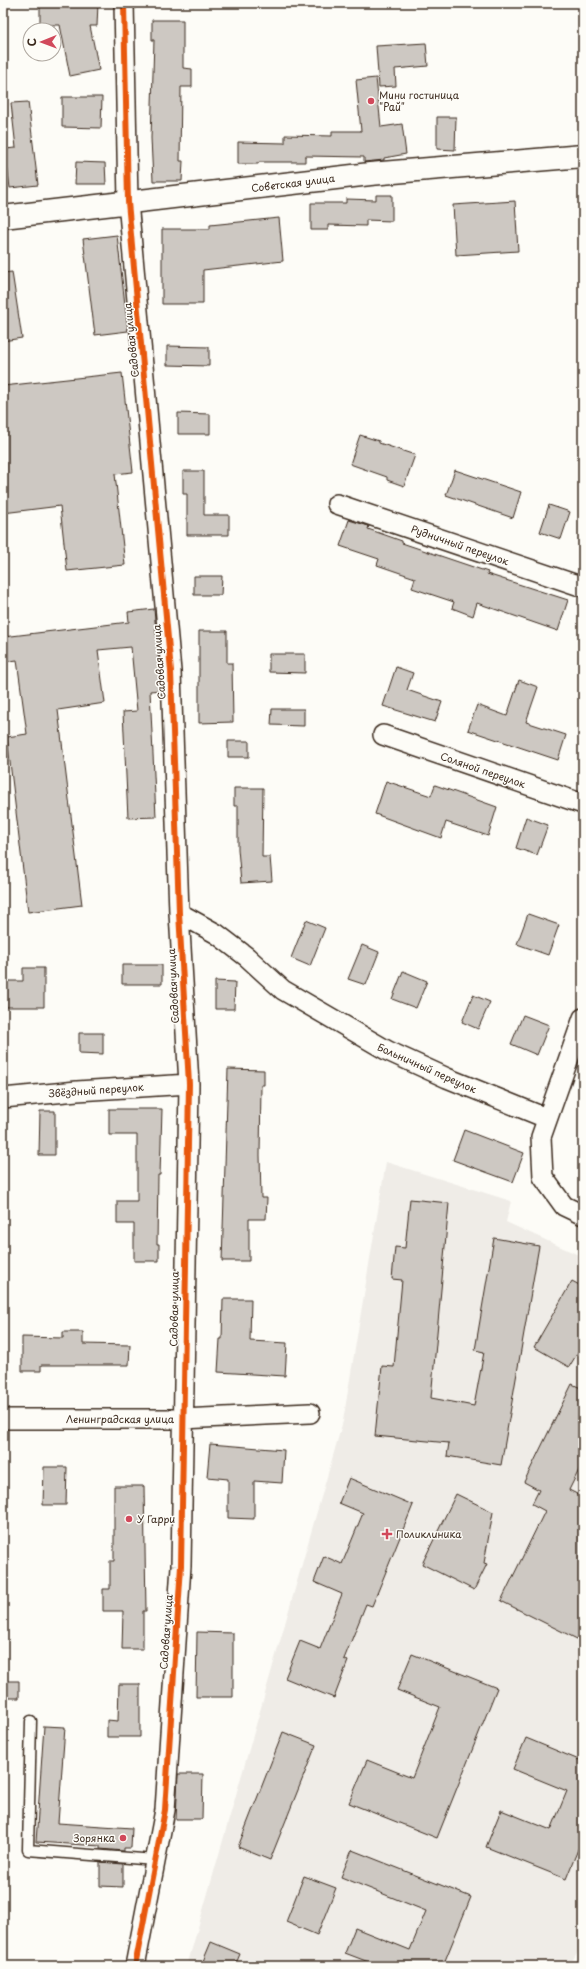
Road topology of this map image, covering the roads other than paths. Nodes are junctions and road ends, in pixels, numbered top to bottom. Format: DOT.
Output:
graph roads {
  1 [pos="124,3"];
  2 [pos="583,156"];
  3 [pos="128,202"];
  4 [pos="3,217"];
  5 [pos="337,504"];
  6 [pos="583,587"];
  7 [pos="383,735"];
  8 [pos="583,804"];
  9 [pos="179,913"];
  10 [pos="583,1018"];
  11 [pos="189,1084"];
  12 [pos="3,1098"];
  13 [pos="546,1118"];
  14 [pos="583,1215"];
  15 [pos="310,1412"];
  16 [pos="3,1419"];
  17 [pos="182,1419"];
  18 [pos="31,1721"];
  19 [pos="155,1860"];
  20 [pos="135,1966"];
  1 -- 3 [label="street, Садовая улица"];
  2 -- 3 [label="street, Советская улица"];
  3 -- 4 [label="street, Советская улица"];
  3 -- 9 [label="street, Садовая улица"];
  5 -- 6 [label="street, Рудничный переулок"];
  7 -- 8 [label="street, Соляной переулок"];
  9 -- 11 [label="street, Садовая улица"];
  9 -- 13 [label="street, Больничный переулок"];
  10 -- 13 [label="street"];
  11 -- 12 [label="street, Звёздный переулок"];
  11 -- 17 [label="street, Садовая улица"];
  13 -- 14 [label="street"];
  15 -- 17 [label="street, Ленинградская улица"];
  16 -- 17 [label="street, Ленинградская улица"];
  17 -- 19 [label="street, Садовая улица"];
  18 -- 19 [label="lane"];
  19 -- 20 [label="street, Садовая улица"];
}
